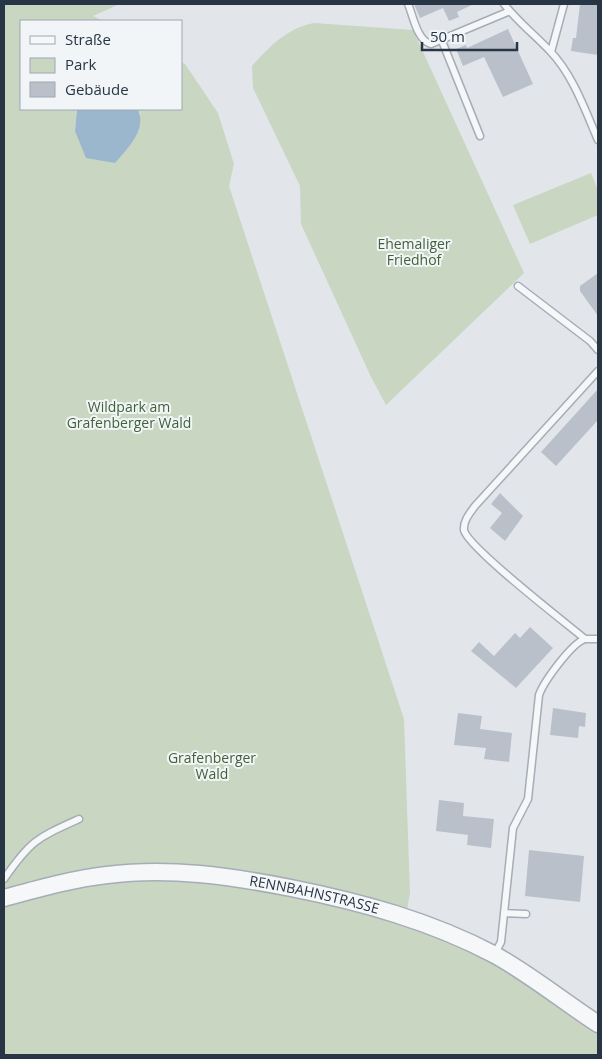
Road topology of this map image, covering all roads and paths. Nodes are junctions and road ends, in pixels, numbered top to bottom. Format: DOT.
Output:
graph roads {
  1 [pos="408,4"];
  2 [pos="504,4"];
  3 [pos="564,4"];
  4 [pos="510,11"];
  5 [pos="442,41"];
  6 [pos="551,52"];
  7 [pos="480,136"];
  8 [pos="598,140"];
  9 [pos="518,286"];
  10 [pos="598,350"];
  11 [pos="598,371"];
  12 [pos="585,639"];
  13 [pos="598,639"];
  14 [pos="79,819"];
  15 [pos="4,879"];
  16 [pos="4,898"];
  17 [pos="504,913"];
  18 [pos="526,914"];
  19 [pos="494,955"];
  20 [pos="598,1024"];
  1 -- 5 [label="lane"];
  2 -- 4 [label="lane"];
  3 -- 6 [label="lane"];
  4 -- 5 [label="lane"];
  4 -- 6 [label="lane"];
  5 -- 7 [label="lane"];
  6 -- 8 [label="lane"];
  9 -- 10 [label="lane"];
  11 -- 12 [label="lane"];
  12 -- 13 [label="lane"];
  12 -- 17 [label="lane"];
  14 -- 15 [label="lane"];
  16 -- 19 [label="street, RENNBAHNSTRASSE"];
  17 -- 18 [label="lane"];
  17 -- 19 [label="lane"];
  19 -- 20 [label="street, RENNBAHNSTRASSE"];
}
